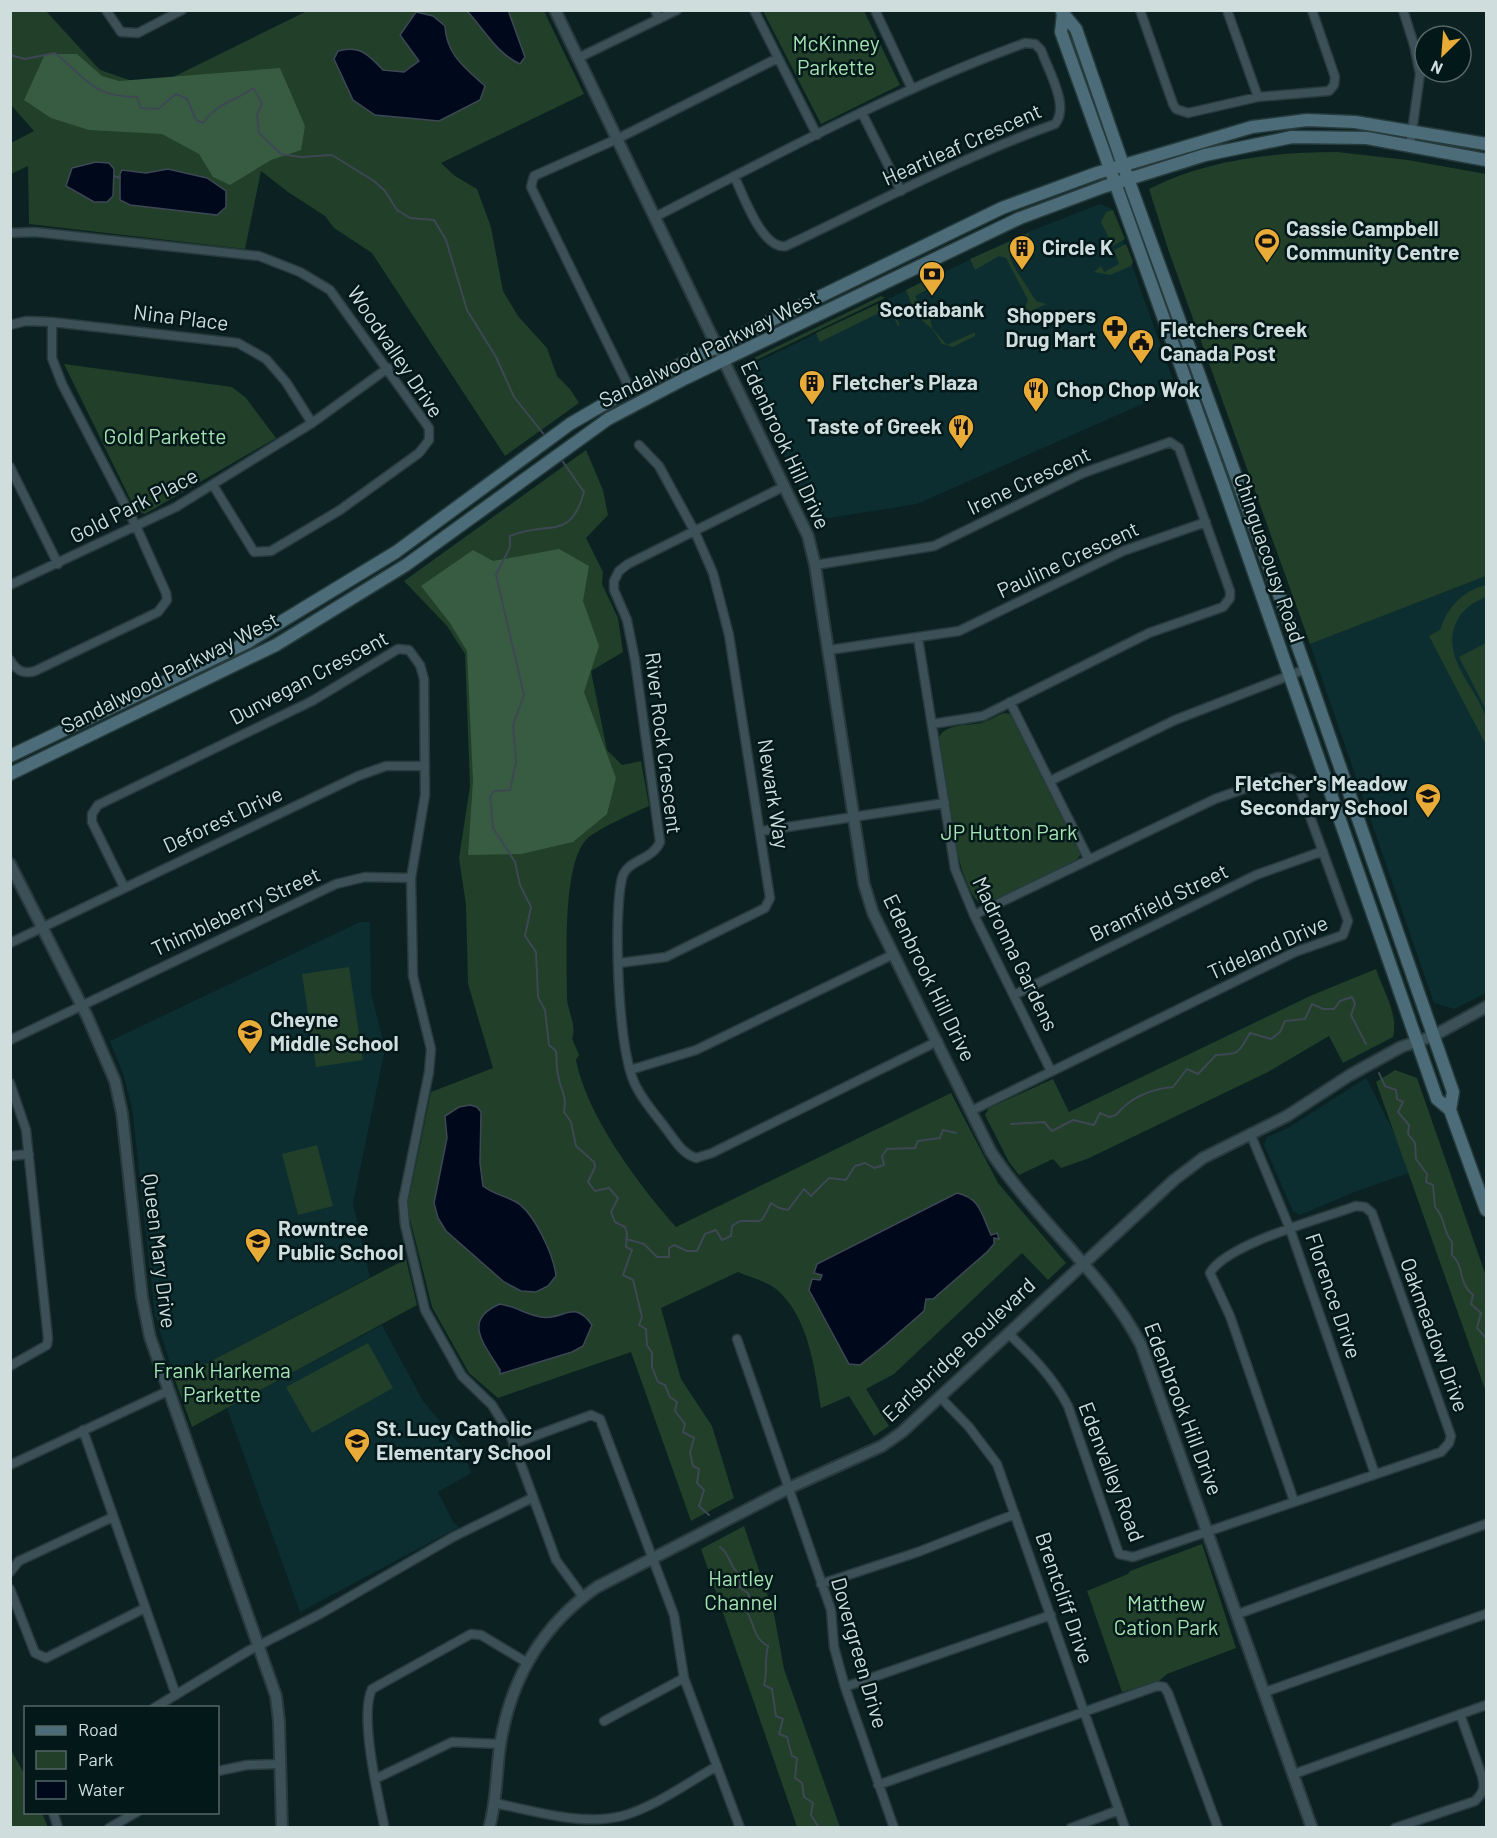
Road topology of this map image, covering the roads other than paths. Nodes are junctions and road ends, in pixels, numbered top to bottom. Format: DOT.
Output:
graph roads {
  1 [pos="106,10"];
  2 [pos="182,10"];
  3 [pos="555,10"];
  4 [pos="677,10"];
  5 [pos="754,10"];
  6 [pos="1140,10"];
  7 [pos="1227,10"];
  8 [pos="1312,10"];
  9 [pos="1403,10"];
  10 [pos="875,11"];
  11 [pos="1063,12"];
  12 [pos="657,15"];
  13 [pos="578,58"];
  14 [pos="776,59"];
  15 [pos="912,89"];
  16 [pos="1258,97"];
  17 [pos="862,113"];
  18 [pos="1412,129"];
  19 [pos="817,135"];
  20 [pos="617,139"];
  21 [pos="1486,144"];
  22 [pos="1410,146"];
  23 [pos="1486,160"];
  24 [pos="1123,165"];
  25 [pos="1109,169"];
  26 [pos="734,176"];
  27 [pos="1128,179"];
  28 [pos="1114,184"];
  29 [pos="901,191"];
  30 [pos="655,217"];
  31 [pos="10,233"];
  32 [pos="52,322"];
  33 [pos="10,325"];
  34 [pos="718,348"];
  35 [pos="724,360"];
  36 [pos="388,368"];
  37 [pos="630,389"];
  38 [pos="312,423"];
  39 [pos="639,445"];
  40 [pos="10,467"];
  41 [pos="213,485"];
  42 [pos="785,486"];
  43 [pos="1206,522"];
  44 [pos="136,526"];
  45 [pos="695,532"];
  46 [pos="58,564"];
  47 [pos="815,564"];
  48 [pos="10,585"];
  49 [pos="918,638"];
  50 [pos="829,650"];
  51 [pos="10,660"];
  52 [pos="1306,669"];
  53 [pos="1290,675"];
  54 [pos="1010,702"];
  55 [pos="932,724"];
  56 [pos="10,756"];
  57 [pos="425,766"];
  58 [pos="10,774"];
  59 [pos="1050,782"];
  60 [pos="945,803"];
  61 [pos="854,818"];
  62 [pos="761,831"];
  63 [pos="1323,851"];
  64 [pos="1089,860"];
  65 [pos="10,864"];
  66 [pos="411,878"];
  67 [pos="124,887"];
  68 [pos="974,915"];
  69 [pos="43,928"];
  70 [pos="10,943"];
  71 [pos="894,954"];
  72 [pos="619,963"];
  73 [pos="1014,995"];
  74 [pos="82,1005"];
  75 [pos="1486,1007"];
  76 [pos="1434,1036"];
  77 [pos="10,1040"];
  78 [pos="938,1041"];
  79 [pos="1418,1041"];
  80 [pos="630,1070"];
  81 [pos="1051,1071"];
  82 [pos="10,1083"];
  83 [pos="1450,1110"];
  84 [pos="971,1111"];
  85 [pos="1250,1133"];
  86 [pos="29,1154"];
  87 [pos="10,1156"];
  88 [pos="1486,1210"];
  89 [pos="1290,1229"];
  90 [pos="1081,1264"];
  91 [pos="1008,1333"];
  92 [pos="736,1339"];
  93 [pos="10,1366"];
  94 [pos="168,1391"];
  95 [pos="940,1397"];
  96 [pos="83,1430"];
  97 [pos="513,1444"];
  98 [pos="10,1465"];
  99 [pos="1375,1474"];
  100 [pos="789,1488"];
  101 [pos="532,1498"];
  102 [pos="1294,1501"];
  103 [pos="1015,1514"];
  104 [pos="113,1517"];
  105 [pos="1486,1524"];
  106 [pos="1208,1531"];
  107 [pos="652,1561"];
  108 [pos="10,1572"];
  109 [pos="821,1584"];
  110 [pos="10,1589"];
  111 [pos="583,1597"];
  112 [pos="145,1608"];
  113 [pos="1238,1614"];
  114 [pos="1486,1614"];
  115 [pos="1051,1615"];
  116 [pos="259,1645"];
  117 [pos="526,1662"];
  118 [pos="684,1678"];
  119 [pos="845,1687"];
  120 [pos="1265,1692"];
  121 [pos="176,1695"];
  122 [pos="1486,1705"];
  123 [pos="155,1706"];
  124 [pos="1085,1712"];
  125 [pos="1460,1714"];
  126 [pos="604,1720"];
  127 [pos="500,1744"];
  128 [pos="280,1764"];
  129 [pos="717,1766"];
  130 [pos="219,1770"];
  131 [pos="1294,1774"];
  132 [pos="375,1779"];
  133 [pos="879,1785"];
  134 [pos="494,1803"];
  135 [pos="1119,1810"];
  136 [pos="133,1814"];
  137 [pos="580,1823"];
  138 [pos="384,1825"];
  139 [pos="1406,1826"];
  140 [pos="109,1827"];
  141 [pos="282,1827"];
  142 [pos="489,1827"];
  143 [pos="740,1827"];
  144 [pos="894,1827"];
  145 [pos="1071,1827"];
  146 [pos="1125,1827"];
  147 [pos="1218,1827"];
  148 [pos="1312,1827"];
  149 [pos="1395,1827"];
  1 -- 2 [label="street"];
  3 -- 13 [label="street, Edenbrook Hill Drive"];
  4 -- 12 [label="street"];
  5 -- 14 [label="street"];
  6 -- 16 [label="street"];
  7 -- 16 [label="street"];
  8 -- 16 [label="street"];
  9 -- 18 [label="street"];
  10 -- 15 [label="street"];
  11 -- 24 [label="main road, Chinguacousy Road"];
  11 -- 25 [label="main road, Chinguacousy Road"];
  12 -- 13 [label="street"];
  13 -- 20 [label="street, Edenbrook Hill Drive"];
  14 -- 19 [label="street"];
  14 -- 20 [label="street"];
  15 -- 17 [label="street, Heartleaf Crescent"];
  15 -- 29 [label="street, Heartleaf Crescent"];
  17 -- 19 [label="street, Heartleaf Crescent"];
  17 -- 29 [label="street"];
  18 -- 21 [label="main road, Sandalwood Parkway West"];
  18 -- 22 [label="street"];
  18 -- 24 [label="main road, Sandalwood Parkway West"];
  19 -- 26 [label="street, Heartleaf Crescent"];
  20 -- 30 [label="street, Edenbrook Hill Drive"];
  20 -- 37 [label="street"];
  22 -- 23 [label="main road, Sandalwood Parkway West"];
  22 -- 27 [label="main road, Sandalwood Parkway West"];
  24 -- 25 [label="main road, Sandalwood Parkway West"];
  24 -- 27 [label="main road, Chinguacousy Road"];
  25 -- 28 [label="main road, Chinguacousy Road"];
  25 -- 34 [label="main road, Sandalwood Parkway West"];
  26 -- 29 [label="street, Heartleaf Crescent"];
  26 -- 30 [label="street, Heartleaf Crescent"];
  27 -- 28 [label="main road, Sandalwood Parkway West"];
  27 -- 52 [label="main road, Chinguacousy Road"];
  28 -- 35 [label="main road, Sandalwood Parkway West"];
  28 -- 53 [label="main road, Chinguacousy Road"];
  30 -- 34 [label="street, Edenbrook Hill Drive"];
  31 -- 36 [label="street, Woodvalley Drive"];
  32 -- 33 [label="street, Nina Place"];
  32 -- 38 [label="street, Nina Place"];
  32 -- 44 [label="street"];
  34 -- 35 [label="street, Edenbrook Hill Drive"];
  34 -- 37 [label="main road, Sandalwood Parkway West"];
  35 -- 42 [label="street, Edenbrook Hill Drive"];
  35 -- 58 [label="main road, Sandalwood Parkway West"];
  36 -- 38 [label="street, Gold Park Place"];
  36 -- 41 [label="street, Woodvalley Drive"];
  37 -- 56 [label="main road, Sandalwood Parkway West"];
  38 -- 41 [label="street, Gold Park Place"];
  39 -- 45 [label="street, Newark Way"];
  40 -- 46 [label="street"];
  41 -- 44 [label="street, Gold Park Place"];
  42 -- 45 [label="street, River Rock Crescent"];
  42 -- 47 [label="street, Edenbrook Hill Drive"];
  43 -- 47 [label="street, Irene Crescent"];
  43 -- 49 [label="street, Pauline Crescent"];
  43 -- 54 [label="street"];
  44 -- 46 [label="street, Gold Park Place"];
  44 -- 51 [label="street"];
  45 -- 62 [label="street, Newark Way"];
  45 -- 72 [label="street, River Rock Crescent"];
  46 -- 48 [label="street, Gold Park Place"];
  47 -- 50 [label="street, Edenbrook Hill Drive"];
  49 -- 50 [label="street, Pauline Crescent"];
  49 -- 55 [label="street, Madronna Gardens"];
  50 -- 61 [label="street, Edenbrook Hill Drive"];
  52 -- 53 [label="street"];
  52 -- 76 [label="main road, Chinguacousy Road"];
  53 -- 59 [label="street"];
  53 -- 79 [label="main road, Chinguacousy Road"];
  54 -- 55 [label="street"];
  54 -- 59 [label="street"];
  55 -- 60 [label="street, Madronna Gardens"];
  57 -- 66 [label="street, Dunvegan Crescent"];
  57 -- 67 [label="street, Deforest Drive"];
  57 -- 67 [label="street, Dunvegan Crescent"];
  59 -- 64 [label="street"];
  60 -- 61 [label="street"];
  60 -- 68 [label="street, Madronna Gardens"];
  61 -- 62 [label="street"];
  61 -- 71 [label="street, Edenbrook Hill Drive"];
  62 -- 72 [label="street, Newark Way"];
  63 -- 64 [label="street, Tideland Drive"];
  63 -- 73 [label="street, Bramfield Street"];
  63 -- 81 [label="street, Tideland Drive"];
  64 -- 68 [label="street, Tideland Drive"];
  65 -- 69 [label="street, Queen Mary Drive"];
  66 -- 74 [label="street, Thimbleberry Street"];
  66 -- 97 [label="street, Dunvegan Crescent"];
  67 -- 69 [label="street, Deforest Drive"];
  68 -- 73 [label="street, Madronna Gardens"];
  69 -- 70 [label="street, Deforest Drive"];
  69 -- 74 [label="street, Queen Mary Drive"];
  71 -- 78 [label="street, Edenbrook Hill Drive"];
  71 -- 80 [label="street"];
  72 -- 80 [label="street, River Rock Crescent"];
  73 -- 81 [label="street, Madronna Gardens"];
  74 -- 77 [label="street, Thimbleberry Street"];
  74 -- 94 [label="street, Queen Mary Drive"];
  75 -- 76 [label="street, Earlsbridge Boulevard"];
  76 -- 79 [label="street, Earlsbridge Boulevard"];
  76 -- 83 [label="main road, Chinguacousy Road"];
  78 -- 80 [label="street, River Rock Crescent"];
  78 -- 84 [label="street, Edenbrook Hill Drive"];
  79 -- 83 [label="main road, Chinguacousy Road"];
  79 -- 85 [label="street, Earlsbridge Boulevard"];
  81 -- 84 [label="street, Tideland Drive"];
  82 -- 86 [label="street"];
  83 -- 88 [label="main road, Chinguacousy Road"];
  84 -- 90 [label="street, Edenbrook Hill Drive"];
  85 -- 89 [label="street, Florence Drive"];
  85 -- 90 [label="street, Earlsbridge Boulevard"];
  86 -- 87 [label="street"];
  86 -- 93 [label="street"];
  89 -- 99 [label="street, Florence Drive"];
  89 -- 99 [label="street, Oakmeadow Drive"];
  89 -- 102 [label="street"];
  90 -- 91 [label="street, Earlsbridge Boulevard"];
  90 -- 106 [label="street, Edenbrook Hill Drive"];
  91 -- 95 [label="street, Earlsbridge Boulevard"];
  91 -- 106 [label="street, Edenvalley Road"];
  92 -- 100 [label="street, Dovergreen Drive"];
  94 -- 96 [label="street"];
  94 -- 116 [label="street, Queen Mary Drive"];
  95 -- 100 [label="street, Earlsbridge Boulevard"];
  95 -- 103 [label="street, Brentcliff Drive"];
  96 -- 98 [label="street"];
  96 -- 104 [label="street"];
  97 -- 101 [label="street, Dunvegan Crescent"];
  97 -- 107 [label="street"];
  99 -- 102 [label="street, Oakmeadow Drive"];
  100 -- 107 [label="street, Earlsbridge Boulevard"];
  100 -- 109 [label="street, Dovergreen Drive"];
  101 -- 111 [label="street, Dunvegan Crescent"];
  101 -- 116 [label="street"];
  102 -- 106 [label="street, Oakmeadow Drive"];
  103 -- 109 [label="street"];
  103 -- 115 [label="street, Brentcliff Drive"];
  104 -- 108 [label="street"];
  104 -- 112 [label="street"];
  105 -- 113 [label="street"];
  106 -- 113 [label="street, Edenbrook Hill Drive"];
  107 -- 111 [label="street, Earlsbridge Boulevard"];
  107 -- 118 [label="street"];
  109 -- 119 [label="street, Dovergreen Drive"];
  110 -- 112 [label="street"];
  111 -- 117 [label="street, Earlsbridge Boulevard"];
  112 -- 121 [label="street"];
  113 -- 120 [label="street, Edenbrook Hill Drive"];
  114 -- 120 [label="street"];
  115 -- 119 [label="street"];
  115 -- 124 [label="street, Brentcliff Drive"];
  116 -- 121 [label="street"];
  116 -- 128 [label="street, Queen Mary Drive"];
  117 -- 127 [label="street, Earlsbridge Boulevard"];
  117 -- 132 [label="street"];
  118 -- 126 [label="street"];
  118 -- 129 [label="street"];
  119 -- 133 [label="street, Dovergreen Drive"];
  120 -- 131 [label="street, Edenbrook Hill Drive"];
  121 -- 123 [label="street"];
  122 -- 125 [label="street"];
  124 -- 133 [label="street"];
  124 -- 135 [label="street, Brentcliff Drive"];
  124 -- 147 [label="street"];
  125 -- 131 [label="street"];
  125 -- 139 [label="street"];
  127 -- 132 [label="street"];
  127 -- 134 [label="street, Earlsbridge Boulevard"];
  128 -- 130 [label="street"];
  128 -- 141 [label="street, Queen Mary Drive"];
  129 -- 137 [label="street"];
  129 -- 143 [label="street"];
  131 -- 148 [label="street, Edenbrook Hill Drive"];
  132 -- 138 [label="street"];
  133 -- 144 [label="street, Dovergreen Drive"];
  134 -- 137 [label="street"];
  134 -- 142 [label="street, Earlsbridge Boulevard"];
  135 -- 145 [label="street"];
  135 -- 146 [label="street, Brentcliff Drive"];
  136 -- 140 [label="street"];
  139 -- 149 [label="street"];
}
